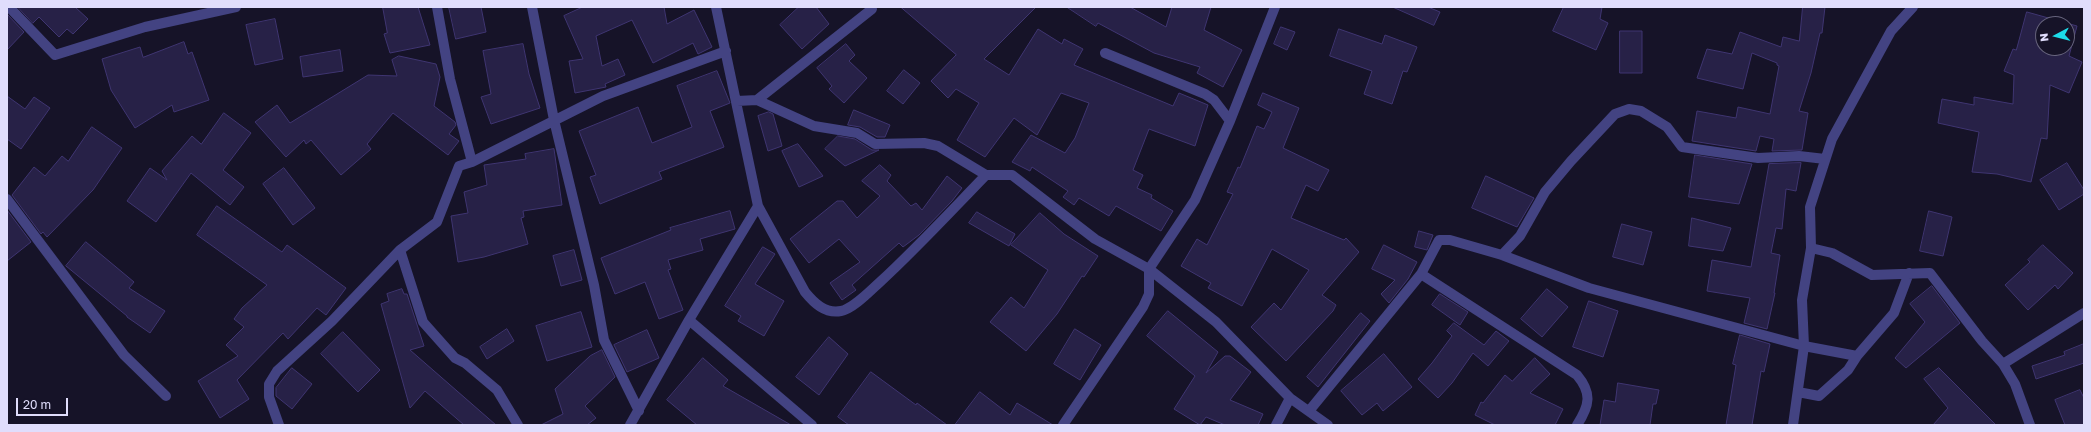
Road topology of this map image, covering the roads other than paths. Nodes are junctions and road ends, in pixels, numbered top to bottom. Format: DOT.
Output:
graph roads {
  1 [pos="9,7"];
  2 [pos="236,7"];
  3 [pos="437,7"];
  4 [pos="532,7"];
  5 [pos="716,7"];
  6 [pos="1274,7"];
  7 [pos="1913,7"];
  8 [pos="872,9"];
  9 [pos="726,51"];
  10 [pos="1105,53"];
  11 [pos="757,100"];
  12 [pos="736,101"];
  13 [pos="554,120"];
  14 [pos="1230,121"];
  15 [pos="1825,159"];
  16 [pos="472,162"];
  17 [pos="986,175"];
  18 [pos="7,199"];
  19 [pos="758,206"];
  20 [pos="1812,248"];
  21 [pos="400,250"];
  22 [pos="1502,255"];
  23 [pos="1149,269"];
  24 [pos="1909,273"];
  25 [pos="1422,274"];
  26 [pos="2084,313"];
  27 [pos="690,320"];
  28 [pos="1804,346"];
  29 [pos="1857,356"];
  30 [pos="2003,364"];
  31 [pos="1798,392"];
  32 [pos="166,396"];
  33 [pos="1290,398"];
  34 [pos="639,411"];
  35 [pos="1309,411"];
  36 [pos="279,425"];
  37 [pos="518,425"];
  38 [pos="630,425"];
  39 [pos="812,425"];
  40 [pos="1063,425"];
  41 [pos="1276,425"];
  42 [pos="1328,425"];
  43 [pos="1577,425"];
  44 [pos="1793,425"];
  45 [pos="2030,425"];
  1 -- 2 [label="street"];
  3 -- 16 [label="street"];
  4 -- 13 [label="street"];
  5 -- 9 [label="street"];
  6 -- 14 [label="street"];
  7 -- 15 [label="street"];
  8 -- 11 [label="street"];
  9 -- 12 [label="street"];
  9 -- 13 [label="street"];
  10 -- 14 [label="street"];
  11 -- 12 [label="street"];
  11 -- 17 [label="street"];
  12 -- 19 [label="street"];
  13 -- 16 [label="street"];
  13 -- 34 [label="street"];
  14 -- 23 [label="street"];
  15 -- 20 [label="street"];
  15 -- 22 [label="street"];
  16 -- 21 [label="street"];
  17 -- 19 [label="street"];
  17 -- 23 [label="street"];
  18 -- 32 [label="street"];
  19 -- 27 [label="street"];
  20 -- 24 [label="street"];
  20 -- 28 [label="street"];
  21 -- 36 [label="street"];
  21 -- 37 [label="street"];
  22 -- 25 [label="street"];
  22 -- 28 [label="street"];
  23 -- 33 [label="street"];
  23 -- 40 [label="street"];
  24 -- 29 [label="street"];
  24 -- 30 [label="street"];
  25 -- 35 [label="street"];
  25 -- 43 [label="street"];
  26 -- 30 [label="street"];
  27 -- 34 [label="street"];
  27 -- 39 [label="street"];
  28 -- 29 [label="street"];
  28 -- 31 [label="street"];
  29 -- 31 [label="street"];
  30 -- 45 [label="street"];
  31 -- 44 [label="street"];
  33 -- 35 [label="street"];
  33 -- 41 [label="street"];
  34 -- 38 [label="street"];
  35 -- 42 [label="street"];
}
